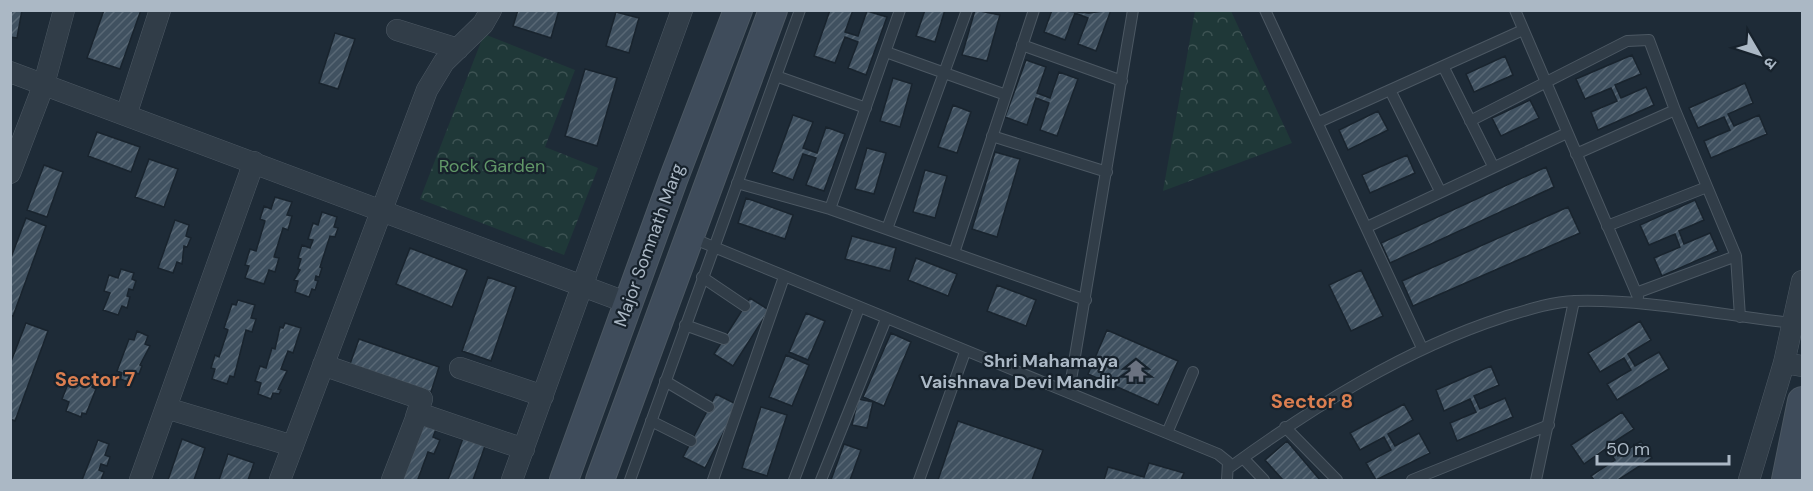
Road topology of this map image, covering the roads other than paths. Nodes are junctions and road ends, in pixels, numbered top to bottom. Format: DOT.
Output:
graph roads {
  1 [pos="64,10"];
  2 [pos="160,10"];
  3 [pos="491,10"];
  4 [pos="682,10"];
  5 [pos="738,10"];
  6 [pos="773,10"];
  7 [pos="800,10"];
  8 [pos="900,10"];
  9 [pos="967,10"];
  10 [pos="1034,10"];
  11 [pos="1133,10"];
  12 [pos="1265,10"];
  13 [pos="1515,10"];
  14 [pos="397,30"];
  15 [pos="1523,30"];
  16 [pos="1022,45"];
  17 [pos="458,49"];
  18 [pos="886,52"];
  19 [pos="1443,66"];
  20 [pos="10,72"];
  21 [pos="944,73"];
  22 [pos="776,76"];
  23 [pos="1122,81"];
  24 [pos="1546,83"];
  25 [pos="44,84"];
  26 [pos="1390,90"];
  27 [pos="1006,95"];
  28 [pos="866,108"];
  29 [pos="1675,110"];
  30 [pos="126,115"];
  31 [pos="1470,121"];
  32 [pos="1319,122"];
  33 [pos="1567,133"];
  34 [pos="992,135"];
  35 [pos="1576,154"];
  36 [pos="254,162"];
  37 [pos="1493,166"];
  38 [pos="1107,172"];
  39 [pos="10,174"];
  40 [pos="737,183"];
  41 [pos="1707,187"];
  42 [pos="1440,191"];
  43 [pos="830,209"];
  44 [pos="381,210"];
  45 [pos="1607,226"];
  46 [pos="1367,227"];
  47 [pos="887,229"];
  48 [pos="702,242"];
  49 [pos="954,253"];
  50 [pos="1736,256"];
  51 [pos="784,276"];
  52 [pos="702,277"];
  53 [pos="1803,281"];
  54 [pos="582,286"];
  55 [pos="1636,292"];
  56 [pos="1086,300"];
  57 [pos="1574,301"];
  58 [pos="628,303"];
  59 [pos="1641,304"];
  60 [pos="745,306"];
  61 [pos="859,308"];
  62 [pos="1740,317"];
  63 [pos="886,319"];
  64 [pos="1792,323"];
  65 [pos="685,325"];
  66 [pos="724,339"];
  67 [pos="1422,348"];
  68 [pos="965,352"];
  69 [pos="323,365"];
  70 [pos="1793,365"];
  71 [pos="460,368"];
  72 [pos="1192,372"];
  73 [pos="665,381"];
  74 [pos="1069,392"];
  75 [pos="543,396"];
  76 [pos="1803,401"];
  77 [pos="709,407"];
  78 [pos="166,408"];
  79 [pos="416,417"];
  80 [pos="651,421"];
  81 [pos="1548,425"];
  82 [pos="1285,427"];
  83 [pos="1167,433"];
  84 [pos="691,441"];
  85 [pos="293,446"];
  86 [pos="524,449"];
  87 [pos="1243,458"];
  88 [pos="1229,468"];
  89 [pos="140,480"];
  90 [pos="280,480"];
  91 [pos="392,480"];
  92 [pos="512,480"];
  93 [pos="564,480"];
  94 [pos="600,480"];
  95 [pos="631,480"];
  96 [pos="715,480"];
  97 [pos="794,480"];
  98 [pos="821,480"];
  99 [pos="919,480"];
  100 [pos="1227,480"];
  101 [pos="1264,480"];
  102 [pos="1337,480"];
  103 [pos="1412,480"];
  104 [pos="1536,480"];
  105 [pos="1749,480"];
  106 [pos="1786,480"];
  1 -- 25 [label="street"];
  2 -- 30 [label="street"];
  3 -- 17 [label="street"];
  4 -- 54 [label="street"];
  5 -- 58 [label="street, Major Somnath Marg"];
  6 -- 48 [label="street, Major Somnath Marg"];
  7 -- 22 [label="lane"];
  8 -- 18 [label="lane"];
  9 -- 21 [label="lane"];
  10 -- 16 [label="lane"];
  11 -- 23 [label="lane"];
  12 -- 32 [label="lane"];
  13 -- 15 [label="lane"];
  14 -- 17 [label="street"];
  15 -- 19 [label="lane"];
  15 -- 24 [label="lane"];
  16 -- 23 [label="lane"];
  16 -- 27 [label="lane"];
  17 -- 44 [label="street"];
  18 -- 21 [label="lane"];
  18 -- 28 [label="lane"];
  19 -- 26 [label="lane"];
  19 -- 31 [label="lane"];
  20 -- 25 [label="street"];
  21 -- 27 [label="lane"];
  21 -- 47 [label="lane"];
  22 -- 28 [label="lane"];
  22 -- 40 [label="lane"];
  23 -- 38 [label="lane"];
  24 -- 29 [label="lane"];
  24 -- 31 [label="lane"];
  24 -- 33 [label="lane"];
  25 -- 30 [label="street"];
  25 -- 39 [label="street"];
  26 -- 32 [label="lane"];
  26 -- 42 [label="lane"];
  27 -- 34 [label="lane"];
  28 -- 43 [label="lane"];
  29 -- 35 [label="lane"];
  29 -- 41 [label="lane"];
  30 -- 36 [label="street"];
  31 -- 37 [label="lane"];
  32 -- 46 [label="lane"];
  33 -- 35 [label="lane"];
  33 -- 37 [label="lane"];
  34 -- 38 [label="lane"];
  34 -- 49 [label="lane"];
  35 -- 45 [label="lane"];
  36 -- 44 [label="street"];
  36 -- 78 [label="street"];
  37 -- 42 [label="lane"];
  38 -- 56 [label="lane"];
  40 -- 43 [label="lane"];
  40 -- 48 [label="lane"];
  41 -- 45 [label="lane"];
  41 -- 50 [label="lane"];
  42 -- 46 [label="lane"];
  43 -- 47 [label="lane"];
  44 -- 54 [label="street"];
  44 -- 69 [label="street"];
  45 -- 55 [label="lane"];
  46 -- 67 [label="lane"];
  47 -- 49 [label="lane"];
  48 -- 51 [label="lane"];
  48 -- 52 [label="lane"];
  48 -- 94 [label="street, Major Somnath Marg"];
  49 -- 56 [label="lane"];
  50 -- 55 [label="lane"];
  50 -- 62 [label="lane"];
  51 -- 61 [label="lane"];
  51 -- 96 [label="lane"];
  52 -- 60 [label="lane"];
  52 -- 65 [label="lane"];
  53 -- 64 [label="street"];
  54 -- 58 [label="street"];
  54 -- 75 [label="street"];
  55 -- 59 [label="lane"];
  56 -- 74 [label="lane"];
  57 -- 59 [label="lane"];
  57 -- 67 [label="lane"];
  57 -- 81 [label="lane"];
  58 -- 93 [label="street, Major Somnath Marg"];
  59 -- 62 [label="lane"];
  61 -- 63 [label="lane"];
  61 -- 97 [label="lane"];
  62 -- 64 [label="lane"];
  63 -- 68 [label="lane"];
  63 -- 98 [label="lane"];
  64 -- 70 [label="street"];
  65 -- 66 [label="lane"];
  65 -- 73 [label="lane"];
  67 -- 82 [label="lane"];
  68 -- 74 [label="lane"];
  68 -- 99 [label="lane"];
  69 -- 79 [label="street"];
  69 -- 85 [label="street"];
  70 -- 105 [label="street"];
  71 -- 75 [label="street"];
  72 -- 83 [label="lane"];
  73 -- 77 [label="lane"];
  73 -- 80 [label="lane"];
  74 -- 83 [label="lane"];
  75 -- 86 [label="street"];
  76 -- 106 [label="street"];
  78 -- 85 [label="street"];
  78 -- 89 [label="street"];
  79 -- 86 [label="street"];
  79 -- 91 [label="street"];
  80 -- 84 [label="lane"];
  80 -- 95 [label="lane"];
  81 -- 103 [label="lane"];
  81 -- 104 [label="lane"];
  82 -- 87 [label="lane"];
  82 -- 102 [label="lane"];
  83 -- 88 [label="lane"];
  85 -- 90 [label="street"];
  86 -- 92 [label="street"];
  87 -- 88 [label="lane"];
  87 -- 101 [label="lane"];
  88 -- 100 [label="lane"];
}
